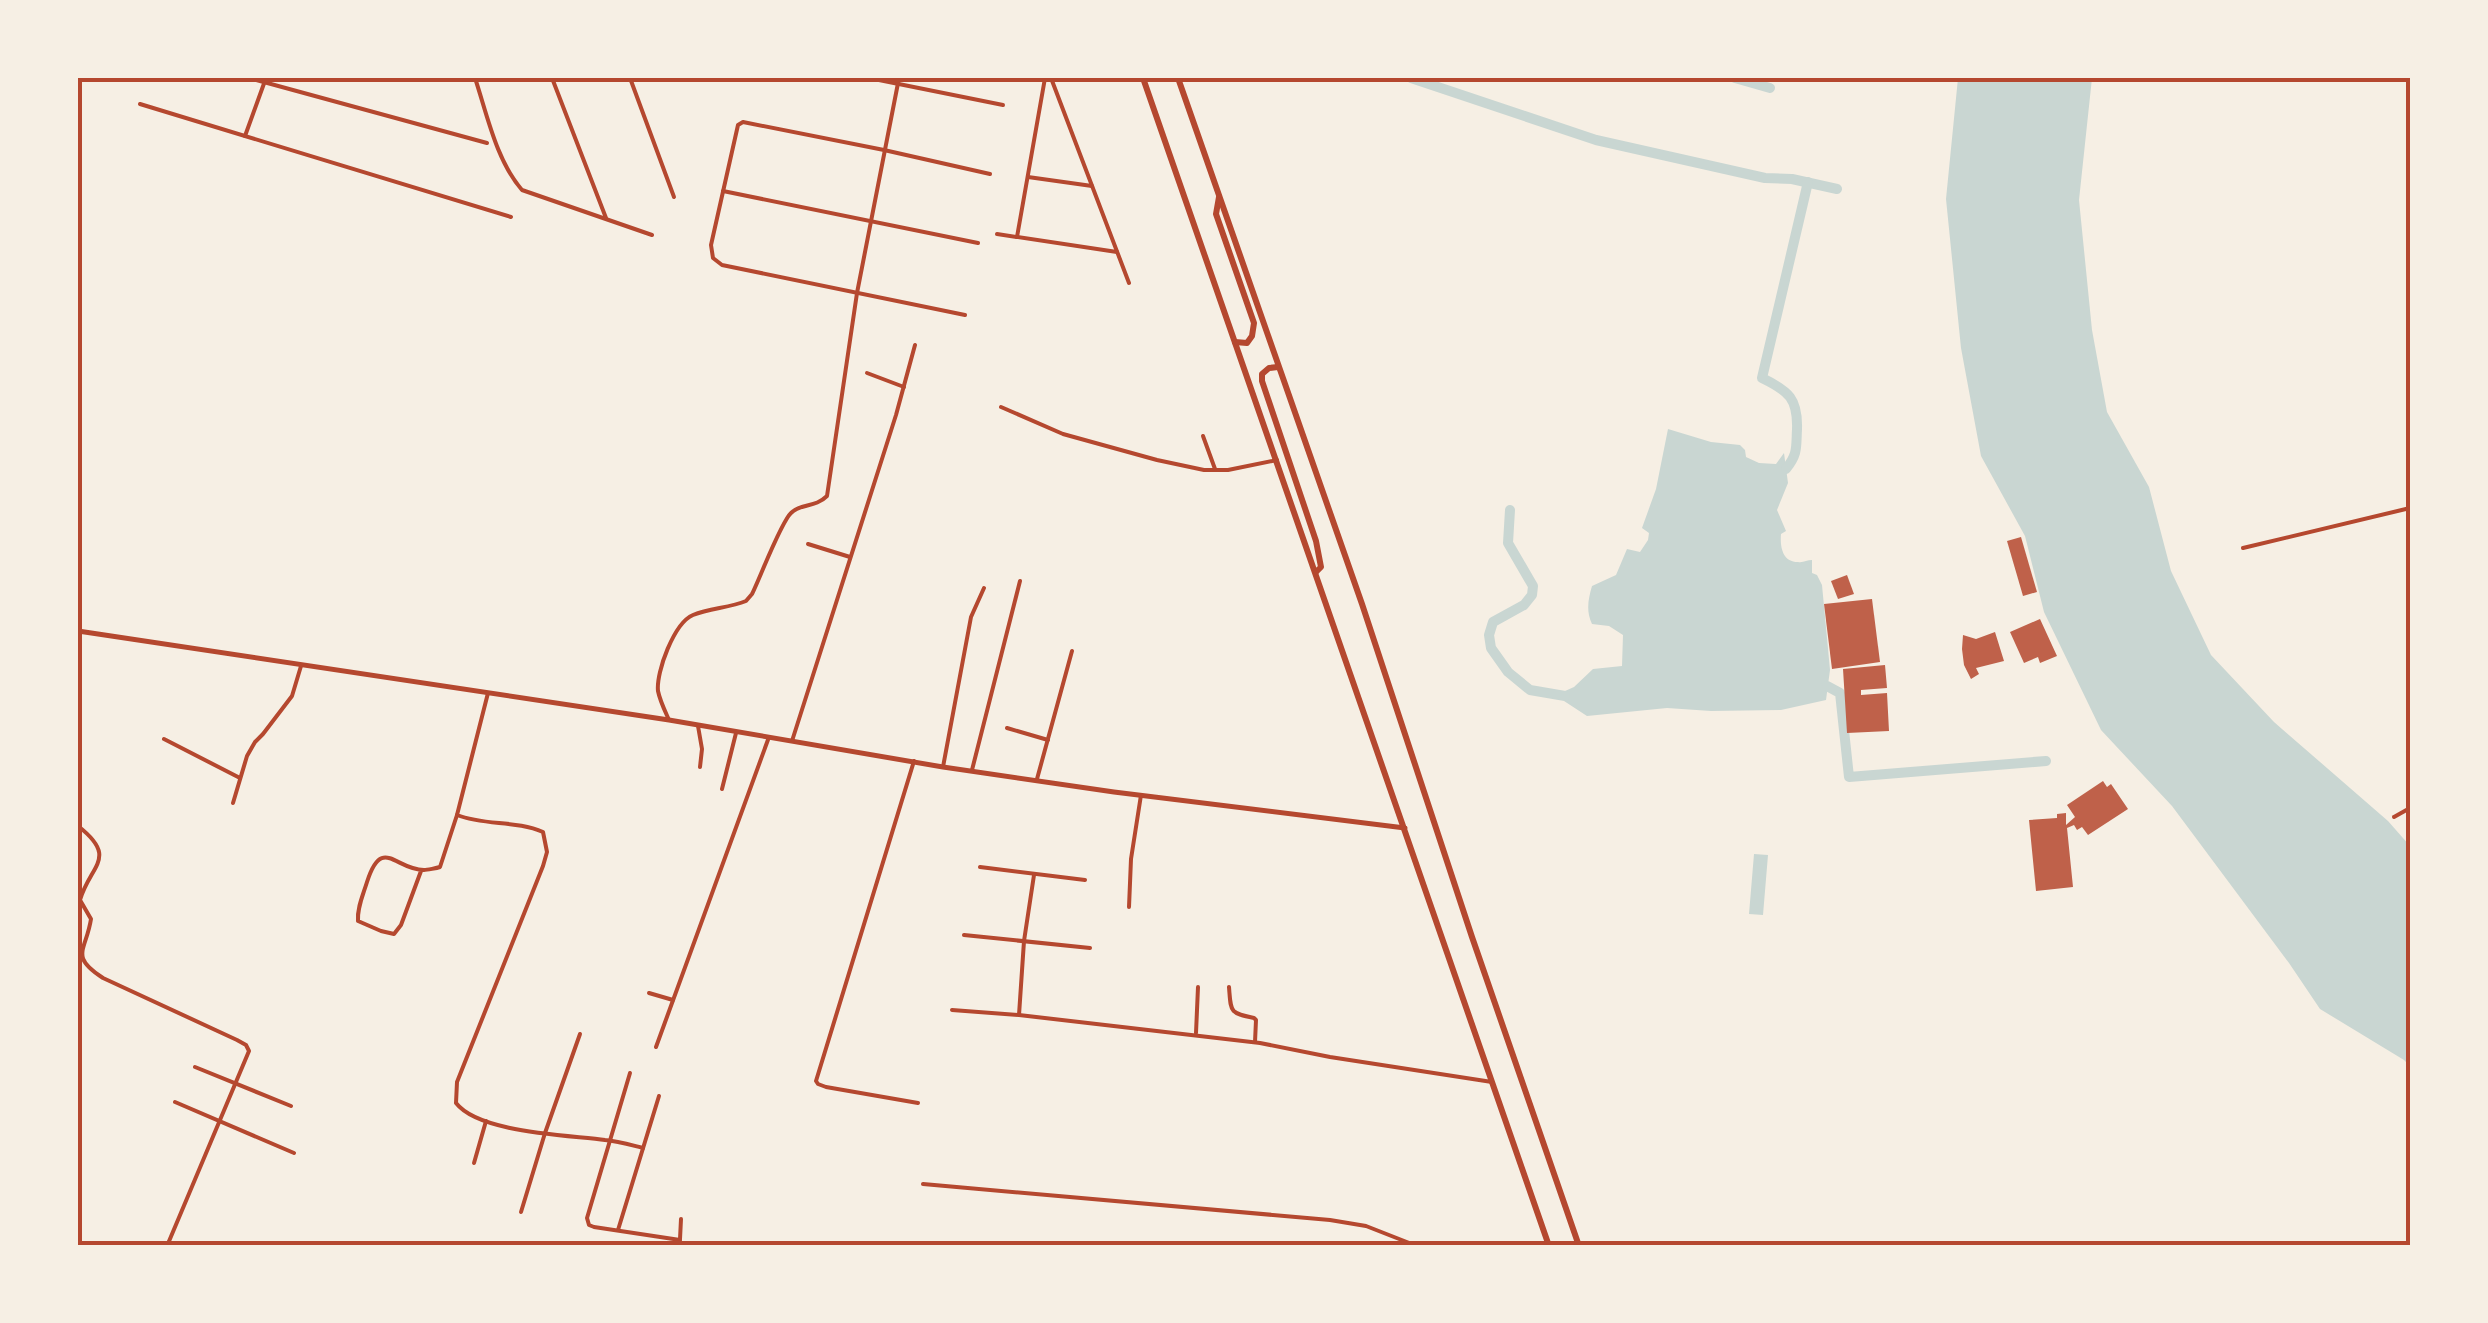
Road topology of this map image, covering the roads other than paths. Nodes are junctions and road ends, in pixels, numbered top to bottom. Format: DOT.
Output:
graph roads {
  1 [pos="250,78"];
  2 [pos="475,78"];
  3 [pos="552,78"];
  4 [pos="630,78"];
  5 [pos="869,78"];
  6 [pos="1048,78"];
  7 [pos="1143,78"];
  8 [pos="1178,78"];
  9 [pos="265,80"];
  10 [pos="898,80"];
  11 [pos="140,104"];
  12 [pos="1003,105"];
  13 [pos="245,136"];
  14 [pos="487,143"];
  15 [pos="884,150"];
  16 [pos="990,174"];
  17 [pos="1028,177"];
  18 [pos="1092,186"];
  19 [pos="721,191"];
  20 [pos="1220,196"];
  21 [pos="674,197"];
  22 [pos="511,216"];
  23 [pos="606,218"];
  24 [pos="871,220"];
  25 [pos="997,234"];
  26 [pos="652,235"];
  27 [pos="1017,237"];
  28 [pos="978,243"];
  29 [pos="1117,252"];
  30 [pos="1129,283"];
  31 [pos="857,292"];
  32 [pos="965,315"];
  33 [pos="1235,342"];
  34 [pos="915,345"];
  35 [pos="1279,367"];
  36 [pos="867,373"];
  37 [pos="904,387"];
  38 [pos="1001,407"];
  39 [pos="1203,436"];
  40 [pos="1276,460"];
  41 [pos="1215,470"];
  42 [pos="2410,508"];
  43 [pos="808,544"];
  44 [pos="2243,548"];
  45 [pos="850,557"];
  46 [pos="1316,572"];
  47 [pos="1020,581"];
  48 [pos="984,588"];
  49 [pos="78,632"];
  50 [pos="1072,651"];
  51 [pos="301,664"];
  52 [pos="488,693"];
  53 [pos="669,720"];
  54 [pos="698,726"];
  55 [pos="1007,728"];
  56 [pos="736,733"];
  57 [pos="768,738"];
  58 [pos="164,739"];
  59 [pos="1048,740"];
  60 [pos="792,742"];
  61 [pos="914,761"];
  62 [pos="943,767"];
  63 [pos="700,768"];
  64 [pos="972,770"];
  65 [pos="240,778"];
  66 [pos="1037,779"];
  67 [pos="722,789"];
  68 [pos="1141,796"];
  69 [pos="233,803"];
  70 [pos="2410,808"];
  71 [pos="457,815"];
  72 [pos="2394,818"];
  73 [pos="78,826"];
  74 [pos="1404,828"];
  75 [pos="980,867"];
  76 [pos="421,871"];
  77 [pos="1034,875"];
  78 [pos="1085,880"];
  79 [pos="1129,906"];
  80 [pos="964,935"];
  81 [pos="1024,942"];
  82 [pos="1090,948"];
  83 [pos="1198,988"];
  84 [pos="1228,988"];
  85 [pos="649,993"];
  86 [pos="674,1000"];
  87 [pos="952,1010"];
  88 [pos="1019,1015"];
  89 [pos="580,1034"];
  90 [pos="1196,1034"];
  91 [pos="1256,1042"];
  92 [pos="656,1047"];
  93 [pos="195,1067"];
  94 [pos="630,1073"];
  95 [pos="1492,1082"];
  96 [pos="236,1083"];
  97 [pos="659,1096"];
  98 [pos="175,1102"];
  99 [pos="918,1103"];
  100 [pos="291,1106"];
  101 [pos="486,1121"];
  102 [pos="220,1122"];
  103 [pos="545,1133"];
  104 [pos="610,1140"];
  105 [pos="643,1148"];
  106 [pos="294,1153"];
  107 [pos="474,1163"];
  108 [pos="922,1184"];
  109 [pos="521,1212"];
  110 [pos="681,1219"];
  111 [pos="618,1230"];
  112 [pos="679,1243"];
  113 [pos="168,1246"];
  114 [pos="1417,1246"];
  115 [pos="1549,1246"];
  116 [pos="1579,1246"];
  1 -- 9 [label="street"];
  2 -- 23 [label="street"];
  3 -- 23 [label="street"];
  4 -- 21 [label="street"];
  5 -- 10 [label="street"];
  6 -- 17 [label="street"];
  6 -- 18 [label="street"];
  7 -- 33 [label="main road"];
  8 -- 20 [label="main road"];
  9 -- 13 [label="street"];
  9 -- 14 [label="street"];
  10 -- 12 [label="street"];
  10 -- 15 [label="street"];
  11 -- 13 [label="street"];
  13 -- 22 [label="street"];
  15 -- 16 [label="street"];
  15 -- 19 [label="street"];
  15 -- 24 [label="street"];
  17 -- 18 [label="street"];
  17 -- 27 [label="street"];
  18 -- 29 [label="street"];
  19 -- 24 [label="street"];
  19 -- 31 [label="street"];
  20 -- 33 [label="main road"];
  20 -- 35 [label="main road"];
  23 -- 26 [label="street"];
  24 -- 28 [label="street"];
  24 -- 31 [label="street"];
  25 -- 27 [label="street"];
  27 -- 29 [label="street"];
  29 -- 30 [label="street"];
  31 -- 32 [label="street"];
  31 -- 53 [label="street"];
  33 -- 40 [label="main road"];
  34 -- 37 [label="street"];
  35 -- 46 [label="main road"];
  35 -- 116 [label="main road"];
  36 -- 37 [label="street"];
  37 -- 45 [label="street"];
  38 -- 41 [label="street"];
  39 -- 41 [label="street"];
  40 -- 41 [label="street"];
  40 -- 46 [label="main road"];
  42 -- 44 [label="street"];
  43 -- 45 [label="street"];
  45 -- 60 [label="street"];
  46 -- 74 [label="main road"];
  47 -- 64 [label="street"];
  48 -- 62 [label="street"];
  49 -- 51 [label="street"];
  50 -- 59 [label="street"];
  51 -- 52 [label="street"];
  51 -- 65 [label="street"];
  52 -- 53 [label="street"];
  52 -- 71 [label="street"];
  53 -- 54 [label="street"];
  54 -- 56 [label="street"];
  54 -- 63 [label="street"];
  55 -- 59 [label="street"];
  56 -- 57 [label="street"];
  56 -- 67 [label="street"];
  57 -- 60 [label="street"];
  57 -- 86 [label="street"];
  58 -- 65 [label="street"];
  59 -- 66 [label="street"];
  60 -- 61 [label="street"];
  61 -- 62 [label="street"];
  61 -- 99 [label="street"];
  62 -- 64 [label="street"];
  64 -- 66 [label="street"];
  65 -- 69 [label="street"];
  66 -- 68 [label="street"];
  68 -- 74 [label="street"];
  68 -- 79 [label="street"];
  70 -- 72 [label="street"];
  71 -- 76 [label="street"];
  71 -- 101 [label="street"];
  73 -- 96 [label="street"];
  74 -- 95 [label="main road"];
  75 -- 77 [label="street"];
  76 -- 76 [label="street"];
  77 -- 78 [label="street"];
  77 -- 81 [label="street"];
  80 -- 81 [label="street"];
  81 -- 82 [label="street"];
  81 -- 88 [label="street"];
  83 -- 90 [label="street"];
  84 -- 91 [label="street"];
  85 -- 86 [label="street"];
  86 -- 92 [label="street"];
  87 -- 88 [label="street"];
  88 -- 90 [label="street"];
  89 -- 103 [label="street"];
  90 -- 91 [label="street"];
  91 -- 95 [label="street"];
  93 -- 96 [label="street"];
  94 -- 104 [label="street"];
  95 -- 115 [label="main road"];
  96 -- 100 [label="street"];
  96 -- 102 [label="street"];
  97 -- 105 [label="street"];
  98 -- 102 [label="street"];
  101 -- 103 [label="street"];
  101 -- 107 [label="street"];
  102 -- 106 [label="street"];
  102 -- 113 [label="street"];
  103 -- 104 [label="street"];
  103 -- 109 [label="street"];
  104 -- 105 [label="street"];
  104 -- 111 [label="street"];
  105 -- 111 [label="street"];
  108 -- 114 [label="street"];
  110 -- 112 [label="street"];
  111 -- 112 [label="street"];
}
